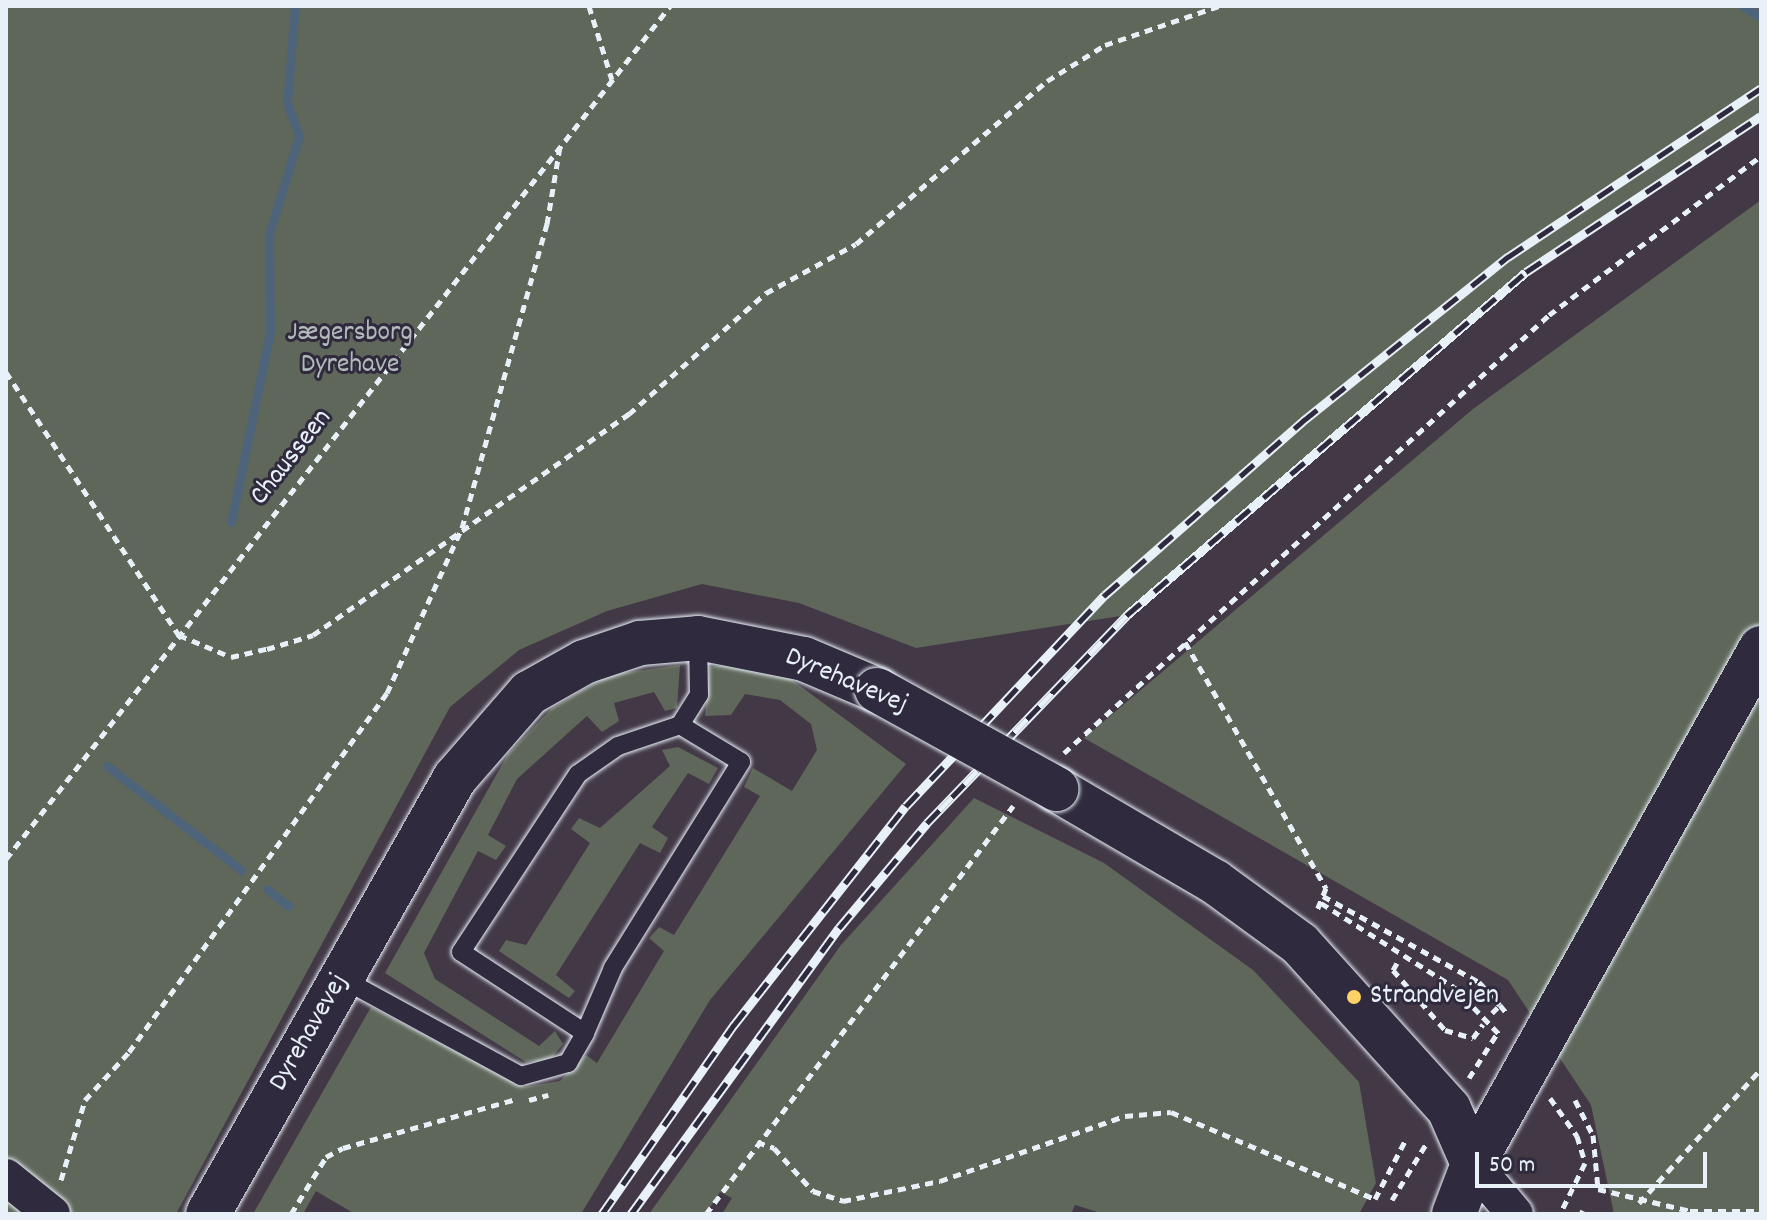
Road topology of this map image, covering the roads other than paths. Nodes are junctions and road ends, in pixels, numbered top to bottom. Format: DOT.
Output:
graph roads {
  1 [pos="698,638"];
  2 [pos="1761,648"];
  3 [pos="680,725"];
  4 [pos="341,978"];
  5 [pos="585,1033"];
  6 [pos="1473,1164"];
  7 [pos="6,1177"];
  8 [pos="55,1206"];
  9 [pos="1408,1207"];
  10 [pos="208,1214"];
  11 [pos="1454,1214"];
  12 [pos="1515,1214"];
  1 -- 3 [label="lane"];
  1 -- 4 [label="street, Dyrehavevej"];
  1 -- 6 [label="street, Dyrehavevej, bridge"];
  2 -- 6 [label="street"];
  3 -- 5 [label="lane"];
  3 -- 5 [label="lane"];
  4 -- 5 [label="lane"];
  4 -- 10 [label="street, Dyrehavevej"];
  6 -- 9 [label="street"];
  6 -- 11 [label="street"];
  6 -- 12 [label="street"];
  7 -- 8 [label="street"];
}
